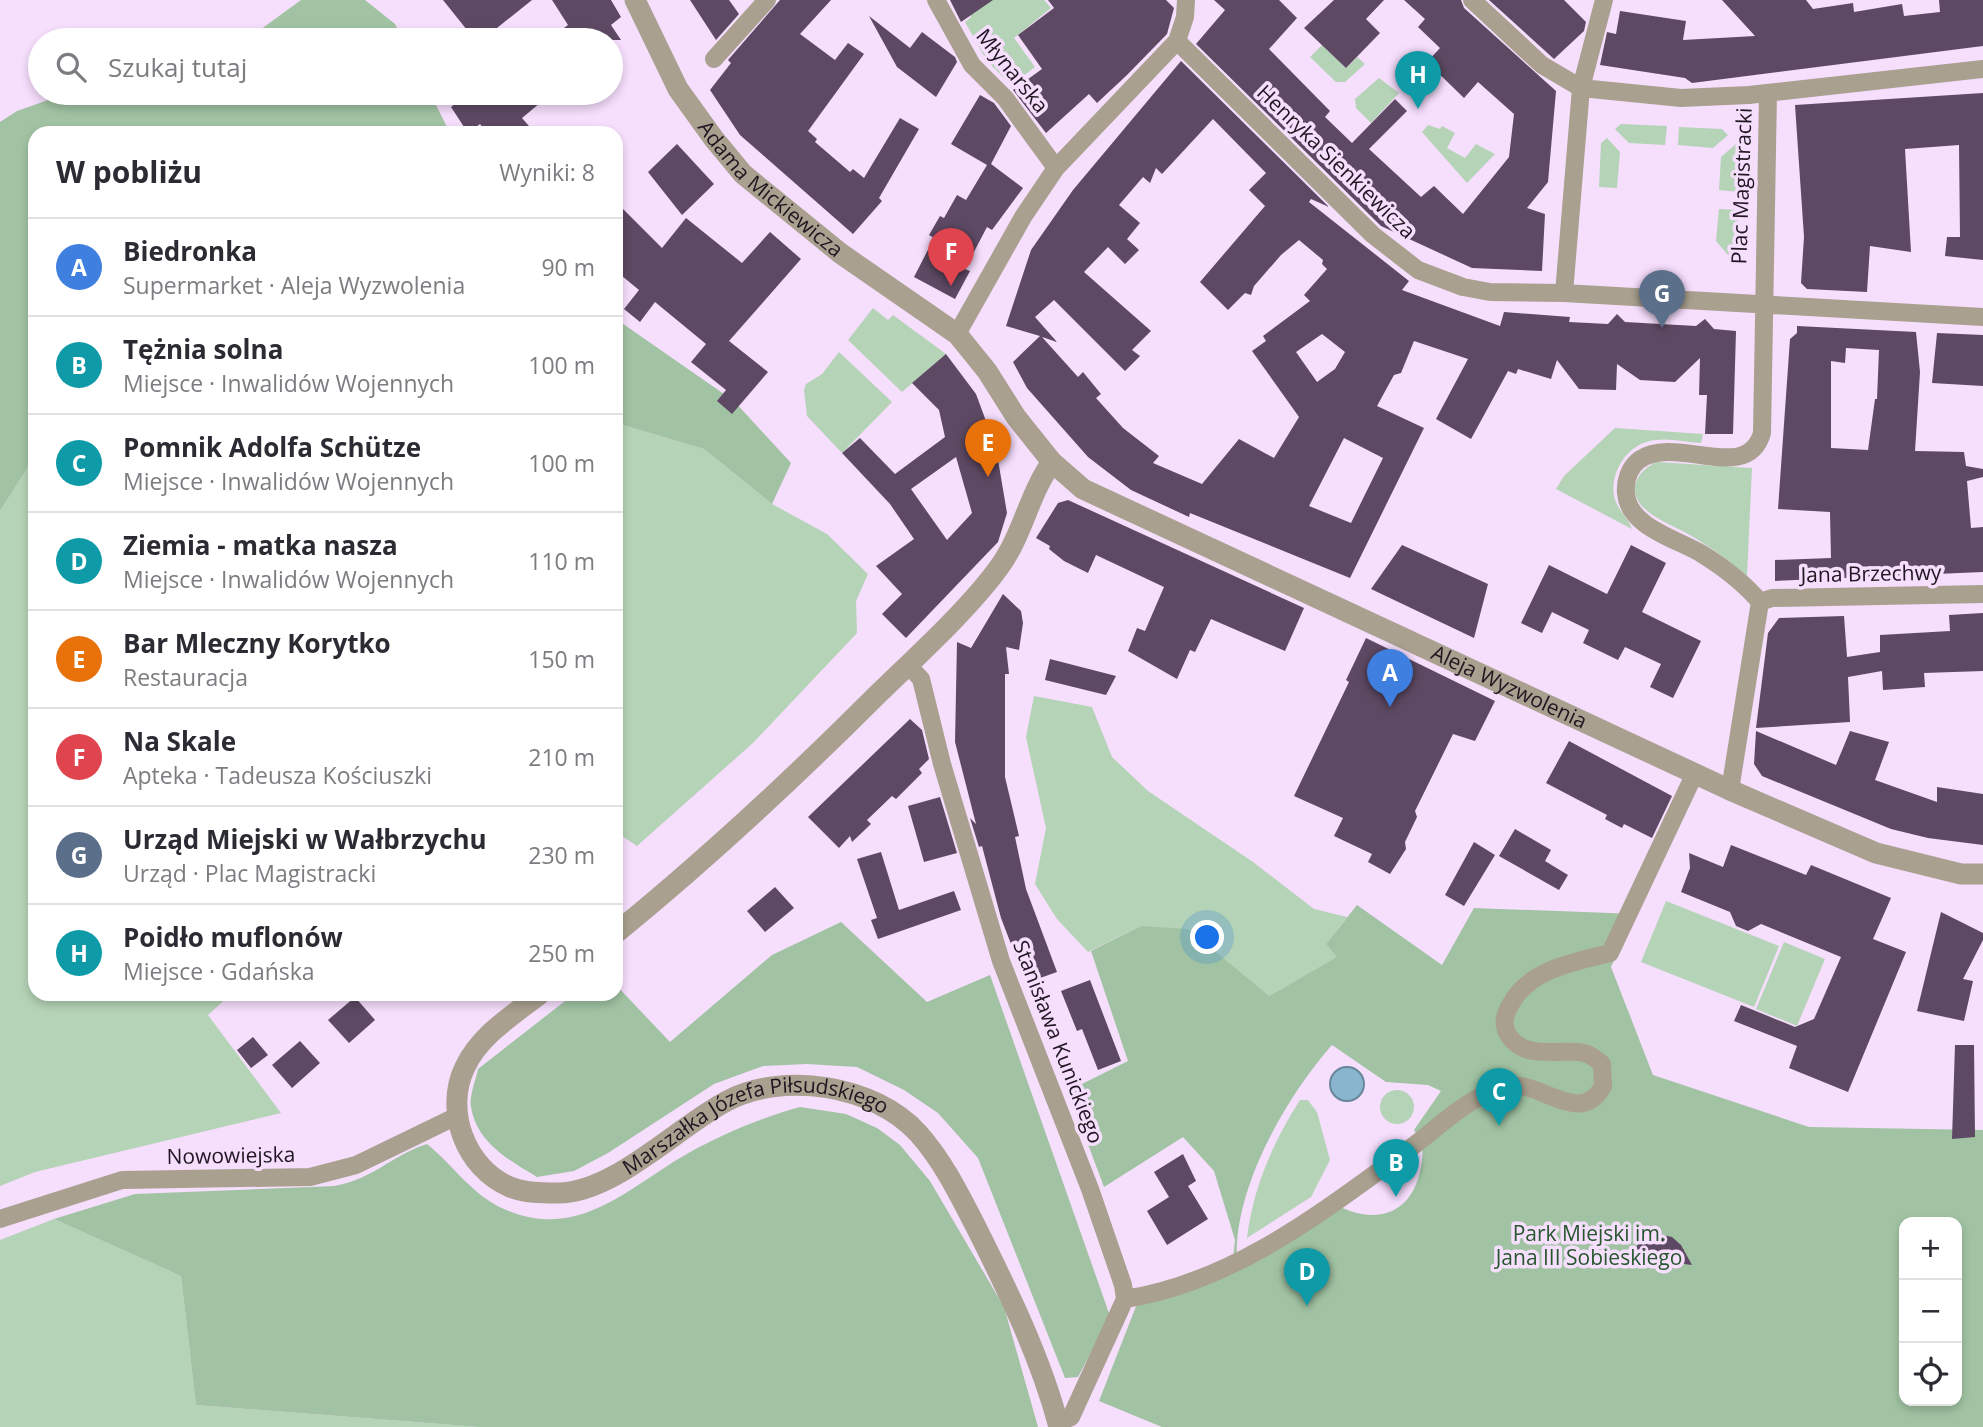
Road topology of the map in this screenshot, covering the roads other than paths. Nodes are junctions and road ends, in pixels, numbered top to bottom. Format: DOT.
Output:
graph roads {
  1 [pos="635,0"];
  2 [pos="767,0"];
  3 [pos="936,0"];
  4 [pos="1186,0"];
  5 [pos="1472,0"];
  6 [pos="1604,0"];
  7 [pos="1177,41"];
  8 [pos="714,59"];
  9 [pos="1983,69"];
  10 [pos="1581,89"];
  11 [pos="1768,93"];
  12 [pos="1056,168"];
  13 [pos="1564,293"];
  14 [pos="1762,306"];
  15 [pos="1983,317"];
  16 [pos="957,334"];
  17 [pos="1052,462"];
  18 [pos="1983,594"];
  19 [pos="1759,602"];
  20 [pos="908,665"];
  21 [pos="1695,773"];
  22 [pos="1730,790"];
  23 [pos="1983,874"];
  24 [pos="623,927"];
  25 [pos="532,1001"];
  26 [pos="457,1116"];
  27 [pos="0,1219"];
  28 [pos="1125,1299"];
  29 [pos="1058,1425"];
  1 -- 16 [label="street, Adama Mickiewicza"];
  2 -- 8 [label="street"];
  3 -- 12 [label="street, Młynarska"];
  4 -- 7 [label="street"];
  5 -- 10 [label="street"];
  6 -- 10 [label="street"];
  7 -- 12 [label="street"];
  7 -- 13 [label="street, Henryka Sienkiewicza"];
  9 -- 11 [label="street"];
  10 -- 11 [label="street, Plac Magistracki"];
  10 -- 13 [label="street"];
  11 -- 14 [label="street, Plac Magistracki"];
  12 -- 16 [label="street"];
  13 -- 14 [label="street"];
  14 -- 15 [label="street"];
  14 -- 19 [label="street, Plac Magistracki"];
  16 -- 17 [label="street, Adama Mickiewicza"];
  17 -- 20 [label="street"];
  17 -- 21 [label="street, Aleja Wyzwolenia"];
  18 -- 19 [label="street, Jana Brzechwy"];
  19 -- 22 [label="street"];
  20 -- 24 [label="street"];
  20 -- 28 [label="street, Stanisława Kunickiego"];
  21 -- 22 [label="street, Aleja Wyzwolenia"];
  21 -- 28 [label="street"];
  22 -- 23 [label="street, Aleja Wyzwolenia"];
  25 -- 26 [label="street, Marszałka Józefa Piłsudskiego"];
  26 -- 27 [label="street, Nowowiejska"];
  26 -- 29 [label="street, Marszałka Józefa Piłsudskiego"];
  28 -- 29 [label="street"];
}
